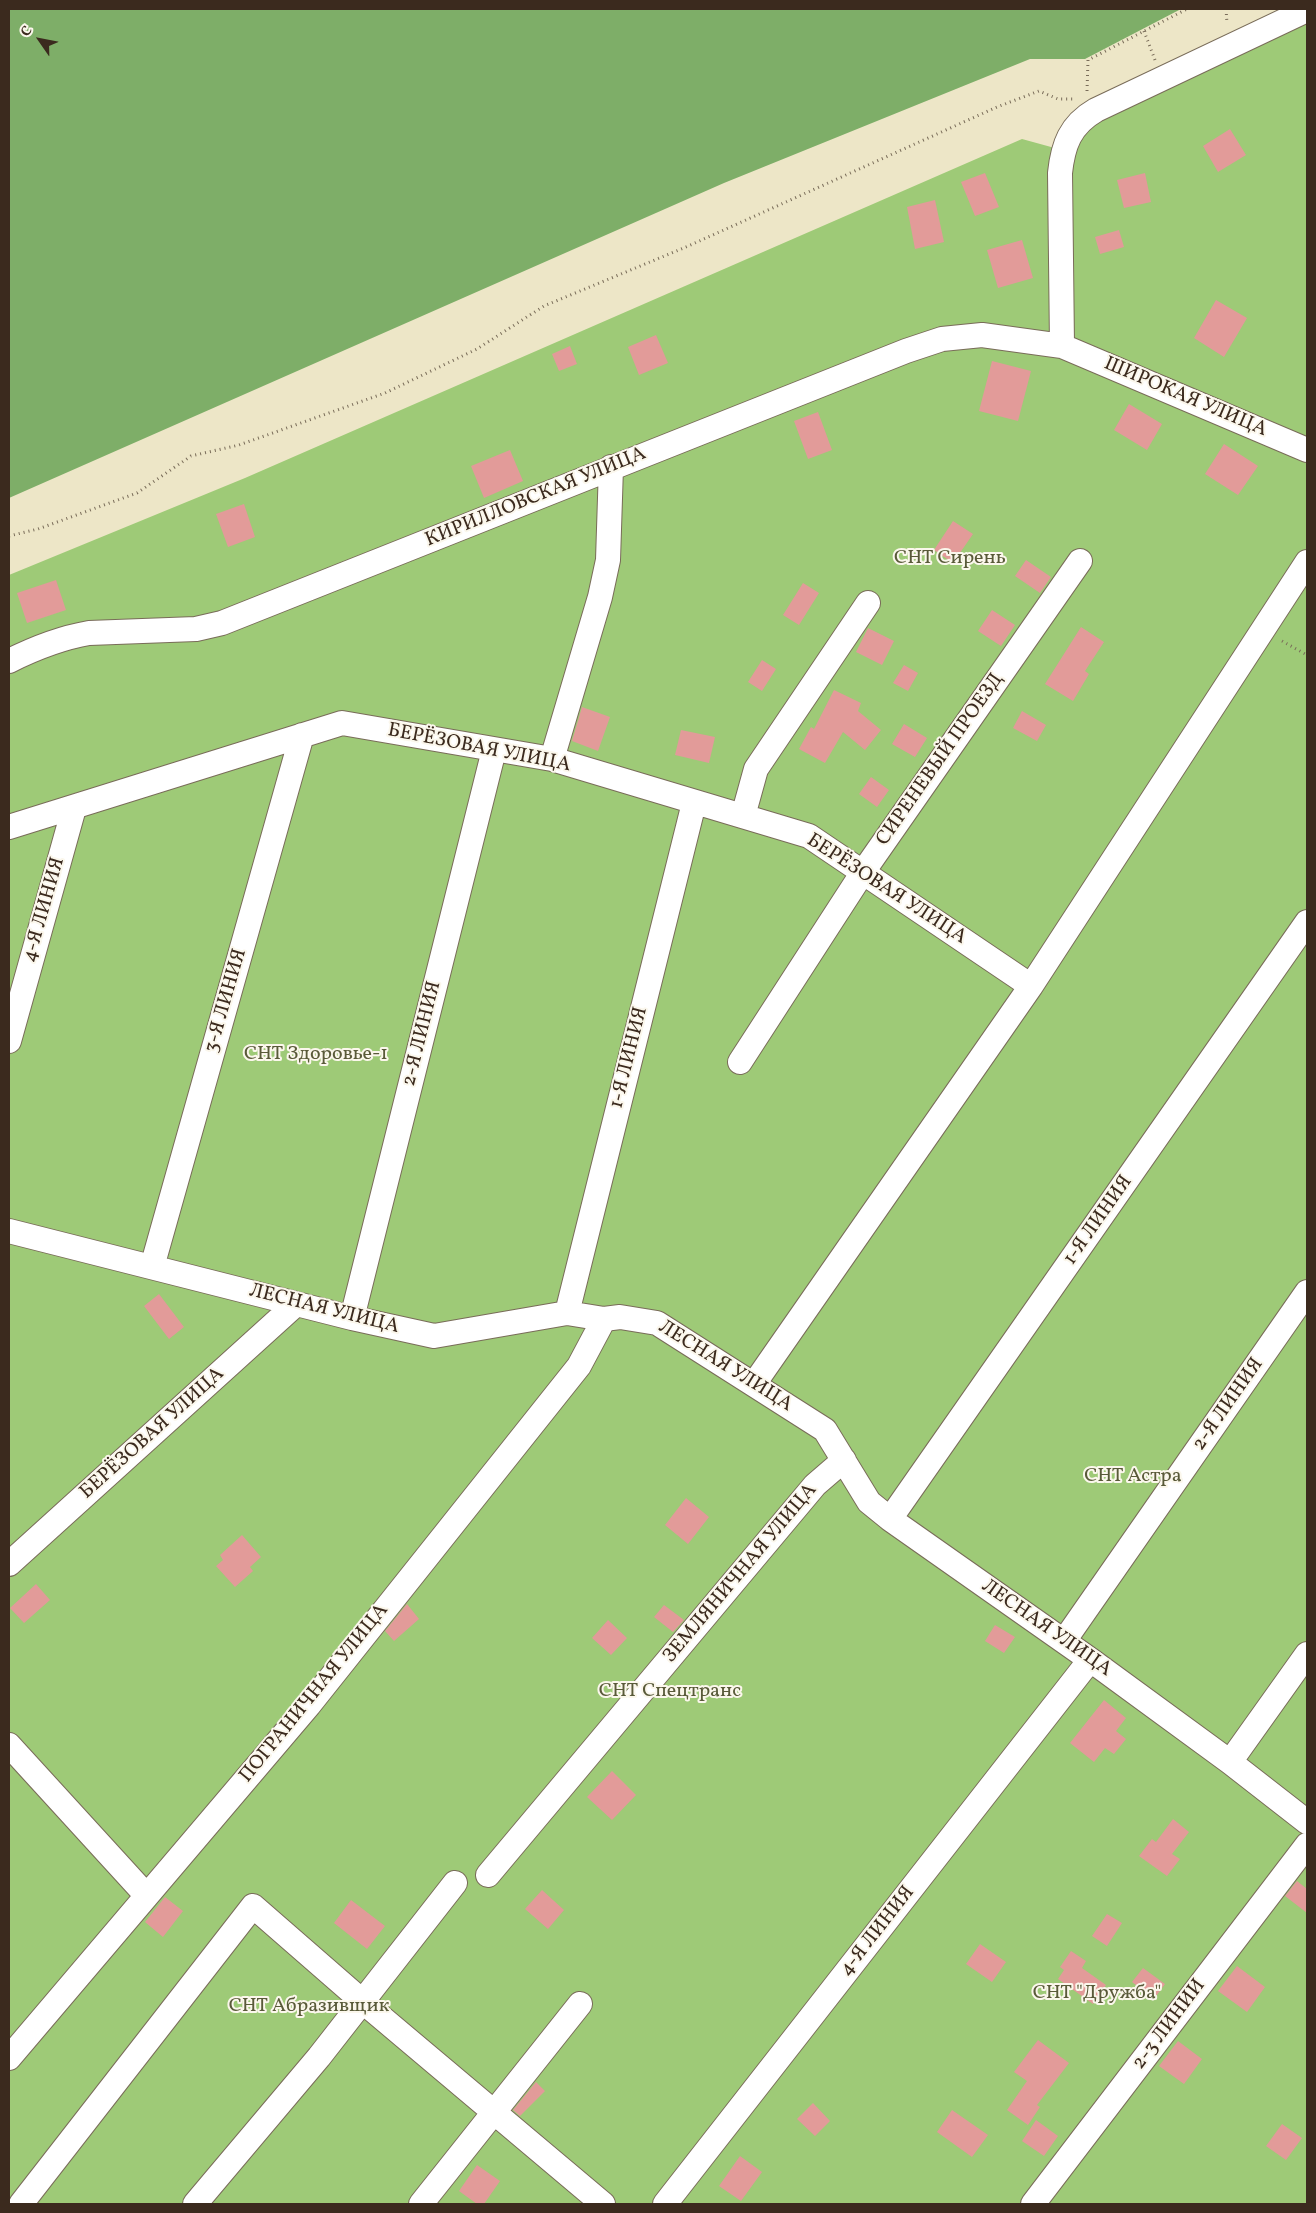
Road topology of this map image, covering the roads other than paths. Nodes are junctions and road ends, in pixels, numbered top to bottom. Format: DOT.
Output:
graph roads {
  1 [pos="1307,10"];
  2 [pos="1062,346"];
  3 [pos="1307,450"];
  4 [pos="611,467"];
  5 [pos="1080,560"];
  6 [pos="1307,562"];
  7 [pos="868,603"];
  8 [pos="9,661"];
  9 [pos="302,735"];
  10 [pos="494,750"];
  11 [pos="552,759"];
  12 [pos="694,803"];
  13 [pos="74,808"];
  14 [pos="743,816"];
  15 [pos="9,827"];
  16 [pos="863,872"];
  17 [pos="1307,922"];
  18 [pos="1031,986"];
  19 [pos="9,1041"];
  20 [pos="740,1062"];
  21 [pos="9,1231"];
  22 [pos="152,1267"];
  23 [pos="1307,1292"];
  24 [pos="296,1304"];
  25 [pos="567,1312"];
  26 [pos="352,1318"];
  27 [pos="604,1319"];
  28 [pos="754,1384"];
  29 [pos="844,1460"];
  30 [pos="890,1519"];
  31 [pos="9,1564"];
  32 [pos="1064,1641"];
  33 [pos="1307,1654"];
  34 [pos="1090,1660"];
  35 [pos="9,1745"];
  36 [pos="1230,1762"];
  37 [pos="1307,1822"];
  38 [pos="1307,1845"];
  39 [pos="488,1875"];
  40 [pos="455,1882"];
  41 [pos="146,1895"];
  42 [pos="362,2001"];
  43 [pos="580,2004"];
  44 [pos="9,2058"];
  45 [pos="493,2112"];
  46 [pos="21,2204"];
  47 [pos="194,2204"];
  48 [pos="421,2204"];
  49 [pos="603,2204"];
  50 [pos="665,2204"];
  51 [pos="1033,2204"];
  1 -- 2 [label="street"];
  2 -- 3 [label="street, ШИРОКАЯ УЛИЦА"];
  2 -- 4 [label="street, КИРИЛЛОВСКАЯ УЛИЦА"];
  4 -- 8 [label="street, КИРИЛЛОВСКАЯ УЛИЦА"];
  4 -- 11 [label="street"];
  5 -- 16 [label="street, СИРЕНЕВЫЙ ПРОЕЗД"];
  6 -- 18 [label="street"];
  7 -- 14 [label="street"];
  9 -- 10 [label="street, БЕРЁЗОВАЯ УЛИЦА"];
  9 -- 13 [label="street, БЕРЁЗОВАЯ УЛИЦА"];
  9 -- 22 [label="street, 3-Я ЛИНИЯ"];
  10 -- 11 [label="street, БЕРЁЗОВАЯ УЛИЦА"];
  10 -- 26 [label="street, 2-Я ЛИНИЯ"];
  11 -- 12 [label="street, БЕРЁЗОВАЯ УЛИЦА"];
  12 -- 14 [label="street, БЕРЁЗОВАЯ УЛИЦА"];
  12 -- 25 [label="street, 1-Я ЛИНИЯ"];
  13 -- 15 [label="street, БЕРЁЗОВАЯ УЛИЦА"];
  13 -- 19 [label="street, 4-Я ЛИНИЯ"];
  14 -- 16 [label="street, БЕРЁЗОВАЯ УЛИЦА"];
  16 -- 18 [label="street, БЕРЁЗОВАЯ УЛИЦА"];
  16 -- 20 [label="street, СИРЕНЕВЫЙ ПРОЕЗД"];
  17 -- 30 [label="street, 1-Я ЛИНИЯ"];
  18 -- 28 [label="street"];
  21 -- 22 [label="street, ЛЕСНАЯ УЛИЦА"];
  22 -- 24 [label="street, ЛЕСНАЯ УЛИЦА"];
  23 -- 32 [label="street, 2-Я ЛИНИЯ"];
  24 -- 26 [label="street, ЛЕСНАЯ УЛИЦА"];
  24 -- 31 [label="street, БЕРЁЗОВАЯ УЛИЦА"];
  25 -- 26 [label="street, ЛЕСНАЯ УЛИЦА"];
  25 -- 27 [label="street, ЛЕСНАЯ УЛИЦА"];
  27 -- 28 [label="street, ЛЕСНАЯ УЛИЦА"];
  27 -- 41 [label="street, ПОГРАНИЧНАЯ УЛИЦА"];
  28 -- 29 [label="street, ЛЕСНАЯ УЛИЦА"];
  29 -- 30 [label="street, ЛЕСНАЯ УЛИЦА"];
  29 -- 39 [label="street, ЗЕМЛЯНИЧНАЯ УЛИЦА"];
  30 -- 32 [label="street, ЛЕСНАЯ УЛИЦА"];
  32 -- 34 [label="street, ЛЕСНАЯ УЛИЦА"];
  33 -- 36 [label="street"];
  34 -- 36 [label="street, ЛЕСНАЯ УЛИЦА"];
  34 -- 50 [label="street, 4-Я ЛИНИЯ"];
  35 -- 41 [label="street"];
  36 -- 37 [label="street, ЛЕСНАЯ УЛИЦА"];
  38 -- 51 [label="street, 2-3 ЛИНИИ"];
  40 -- 42 [label="street"];
  41 -- 44 [label="street, ПОГРАНИЧНАЯ УЛИЦА"];
  42 -- 45 [label="street"];
  42 -- 46 [label="street"];
  42 -- 47 [label="street"];
  43 -- 45 [label="street"];
  45 -- 48 [label="street"];
  45 -- 49 [label="street"];
}
